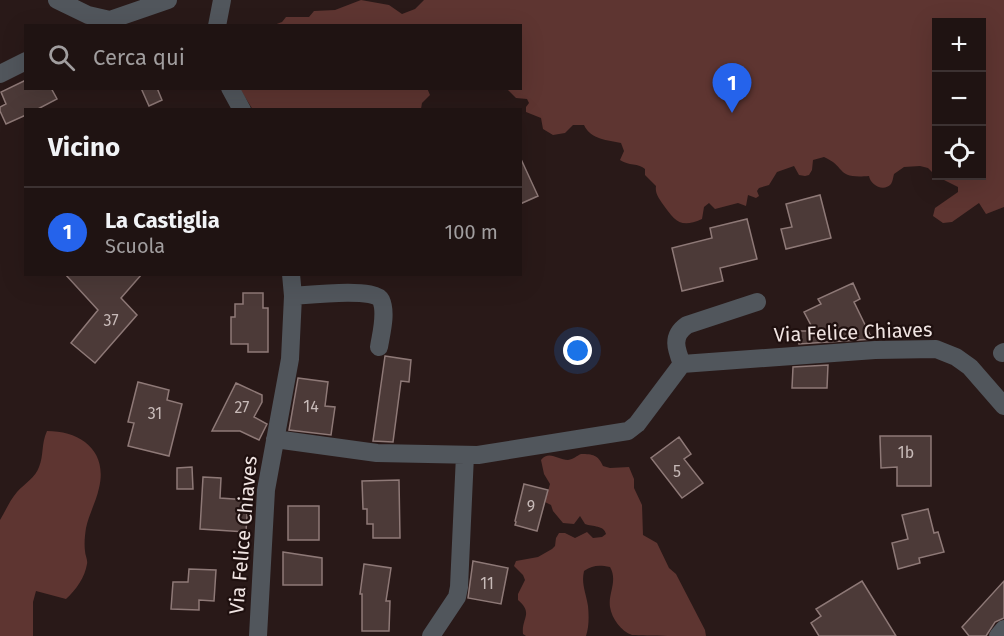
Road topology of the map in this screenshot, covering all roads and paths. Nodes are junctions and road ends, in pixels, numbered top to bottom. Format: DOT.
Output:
graph roads {
  1 [pos="57,0"];
  2 [pos="168,0"];
  3 [pos="222,0"];
  4 [pos="104,23"];
  5 [pos="217,24"];
  6 [pos="24,62"];
  7 [pos="0,74"];
  8 [pos="231,90"];
  9 [pos="241,108"];
  10 [pos="291,276"];
  11 [pos="293,296"];
  12 [pos="757,303"];
  13 [pos="379,347"];
  14 [pos="682,364"];
  15 [pos="1004,406"];
  16 [pos="275,439"];
  17 [pos="465,455"];
  18 [pos="1004,629"];
  19 [pos="258,636"];
  20 [pos="431,636"];
  21 [pos="998,636"];
  1 -- 4 [label="street"];
  2 -- 4 [label="street"];
  3 -- 5 [label="street"];
  6 -- 7 [label="street"];
  8 -- 9 [label="street"];
  10 -- 11 [label="street, Via Felice Chiaves"];
  11 -- 13 [label="street"];
  11 -- 16 [label="street, Via Felice Chiaves"];
  12 -- 14 [label="street, Via Felice Chiaves"];
  14 -- 15 [label="street, Via Felice Chiaves"];
  14 -- 17 [label="street, Via Felice Chiaves"];
  16 -- 17 [label="street, Via Felice Chiaves"];
  16 -- 19 [label="street, Via Felice Chiaves"];
  17 -- 20 [label="street"];
  18 -- 21 [label="street"];
}
